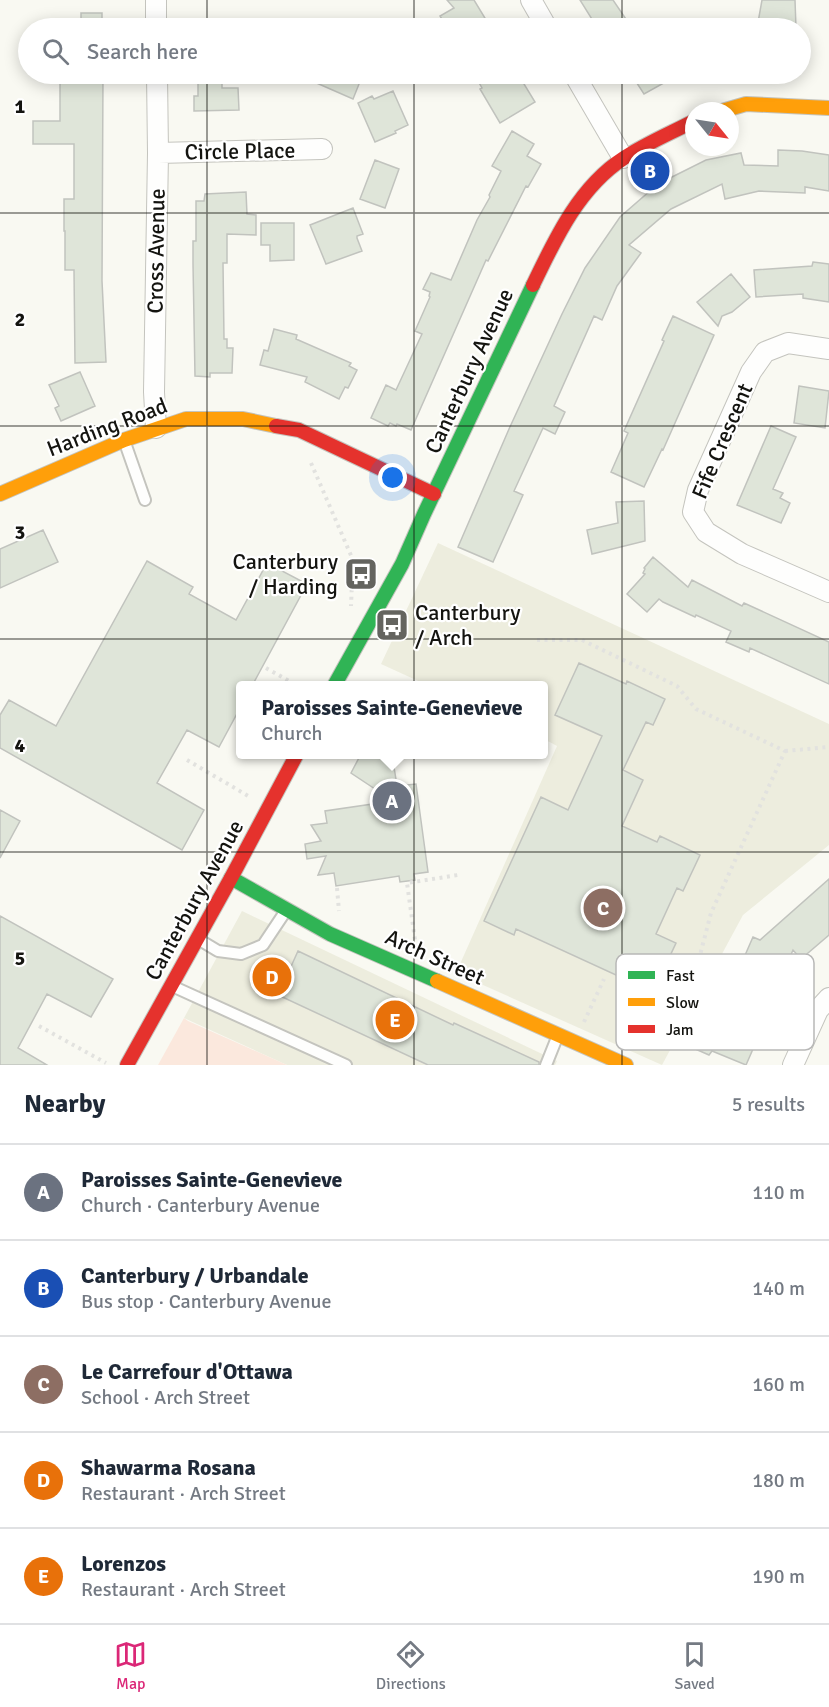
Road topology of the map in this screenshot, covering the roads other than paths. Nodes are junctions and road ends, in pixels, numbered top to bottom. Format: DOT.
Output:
graph roads {
  1 [pos="156,0"];
  2 [pos="531,0"];
  3 [pos="156,18"];
  4 [pos="541,18"];
  5 [pos="157,84"];
  6 [pos="580,84"];
  7 [pos="739,106"];
  8 [pos="829,108"];
  9 [pos="685,126"];
  10 [pos="322,149"];
  11 [pos="158,153"];
  12 [pos="623,158"];
  13 [pos="829,349"];
  14 [pos="156,428"];
  15 [pos="124,440"];
  16 [pos="0,494"];
  17 [pos="434,494"];
  18 [pos="145,500"];
  19 [pos="829,592"];
  20 [pos="337,681"];
  21 [pos="294,759"];
  22 [pos="231,878"];
  23 [pos="286,909"];
  24 [pos="197,939"];
  25 [pos="171,985"];
  26 [pos="829,998"];
  27 [pos="814,1019"];
  28 [pos="558,1035"];
  29 [pos="800,1050"];
  30 [pos="127,1065"];
  31 [pos="346,1065"];
  32 [pos="546,1065"];
  33 [pos="626,1065"];
  34 [pos="793,1065"];
  1 -- 3 [label="street"];
  2 -- 4 [label="street"];
  5 -- 11 [label="street, Cross Avenue"];
  6 -- 12 [label="street"];
  7 -- 8 [label="street"];
  9 -- 12 [label="street, Canterbury Avenue"];
  10 -- 11 [label="street, Circle Place"];
  11 -- 14 [label="street, Cross Avenue"];
  12 -- 17 [label="street, Canterbury Avenue"];
  13 -- 19 [label="street, Fife Crescent"];
  14 -- 15 [label="street, Harding Road"];
  14 -- 17 [label="street, Harding Road"];
  15 -- 16 [label="street, Harding Road"];
  15 -- 18 [label="lane"];
  17 -- 20 [label="street, Canterbury Avenue"];
  21 -- 22 [label="street, Canterbury Avenue"];
  22 -- 23 [label="street, Arch Street"];
  22 -- 24 [label="street, Canterbury Avenue"];
  23 -- 24 [label="lane"];
  23 -- 28 [label="street, Arch Street"];
  24 -- 25 [label="street, Canterbury Avenue"];
  25 -- 30 [label="street, Canterbury Avenue"];
  25 -- 31 [label="lane"];
  26 -- 27 [label="street"];
  28 -- 32 [label="lane"];
  28 -- 33 [label="street, Arch Street"];
  29 -- 34 [label="street"];
}
